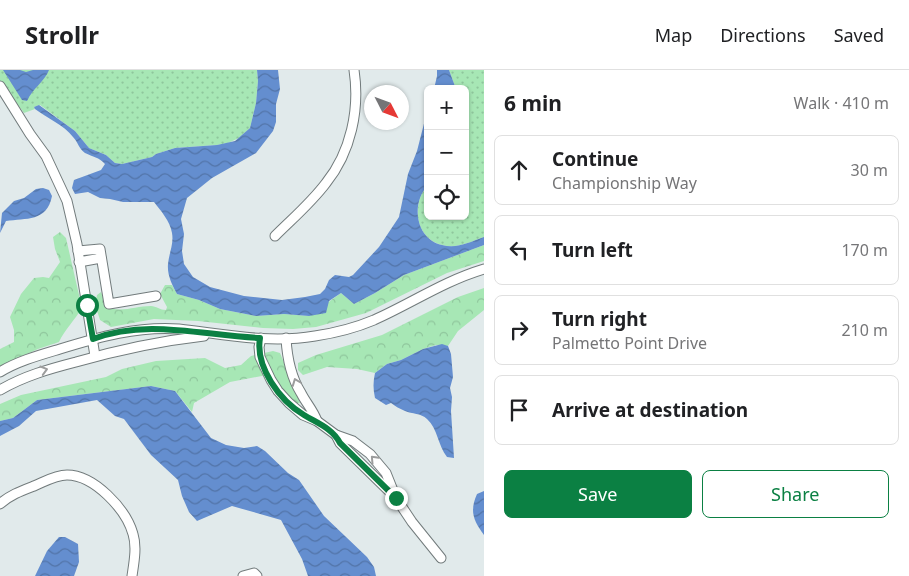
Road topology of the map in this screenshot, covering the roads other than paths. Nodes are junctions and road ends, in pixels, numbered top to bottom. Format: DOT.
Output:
graph roads {
  1 [pos="354,70"];
  2 [pos="0,86"];
  3 [pos="275,236"];
  4 [pos="78,251"];
  5 [pos="100,254"];
  6 [pos="80,262"];
  7 [pos="484,270"];
  8 [pos="156,296"];
  9 [pos="218,334"];
  10 [pos="260,338"];
  11 [pos="286,338"];
  12 [pos="93,339"];
  13 [pos="95,356"];
  14 [pos="0,372"];
  15 [pos="0,390"];
  16 [pos="317,421"];
  17 [pos="336,436"];
  18 [pos="396,498"];
  19 [pos="0,504"];
  20 [pos="441,558"];
  21 [pos="132,576"];
  22 [pos="243,576"];
  23 [pos="257,576"];
  1 -- 3 [label="street"];
  2 -- 4 [label="street"];
  4 -- 5 [label="street"];
  4 -- 6 [label="street"];
  5 -- 6 [label="street"];
  5 -- 8 [label="street"];
  6 -- 12 [label="street"];
  7 -- 11 [label="street"];
  9 -- 10 [label="street"];
  9 -- 12 [label="street"];
  9 -- 13 [label="street"];
  10 -- 11 [label="street"];
  10 -- 16 [label="street"];
  16 -- 11 [label="street, one-way"];
  12 -- 13 [label="street"];
  12 -- 14 [label="street"];
  15 -- 13 [label="street, one-way"];
  16 -- 17 [label="street"];
  17 -- 18 [label="street"];
  18 -- 17 [label="street, one-way"];
  18 -- 20 [label="street"];
  19 -- 21 [label="street"];
  22 -- 23 [label="street"];
}
